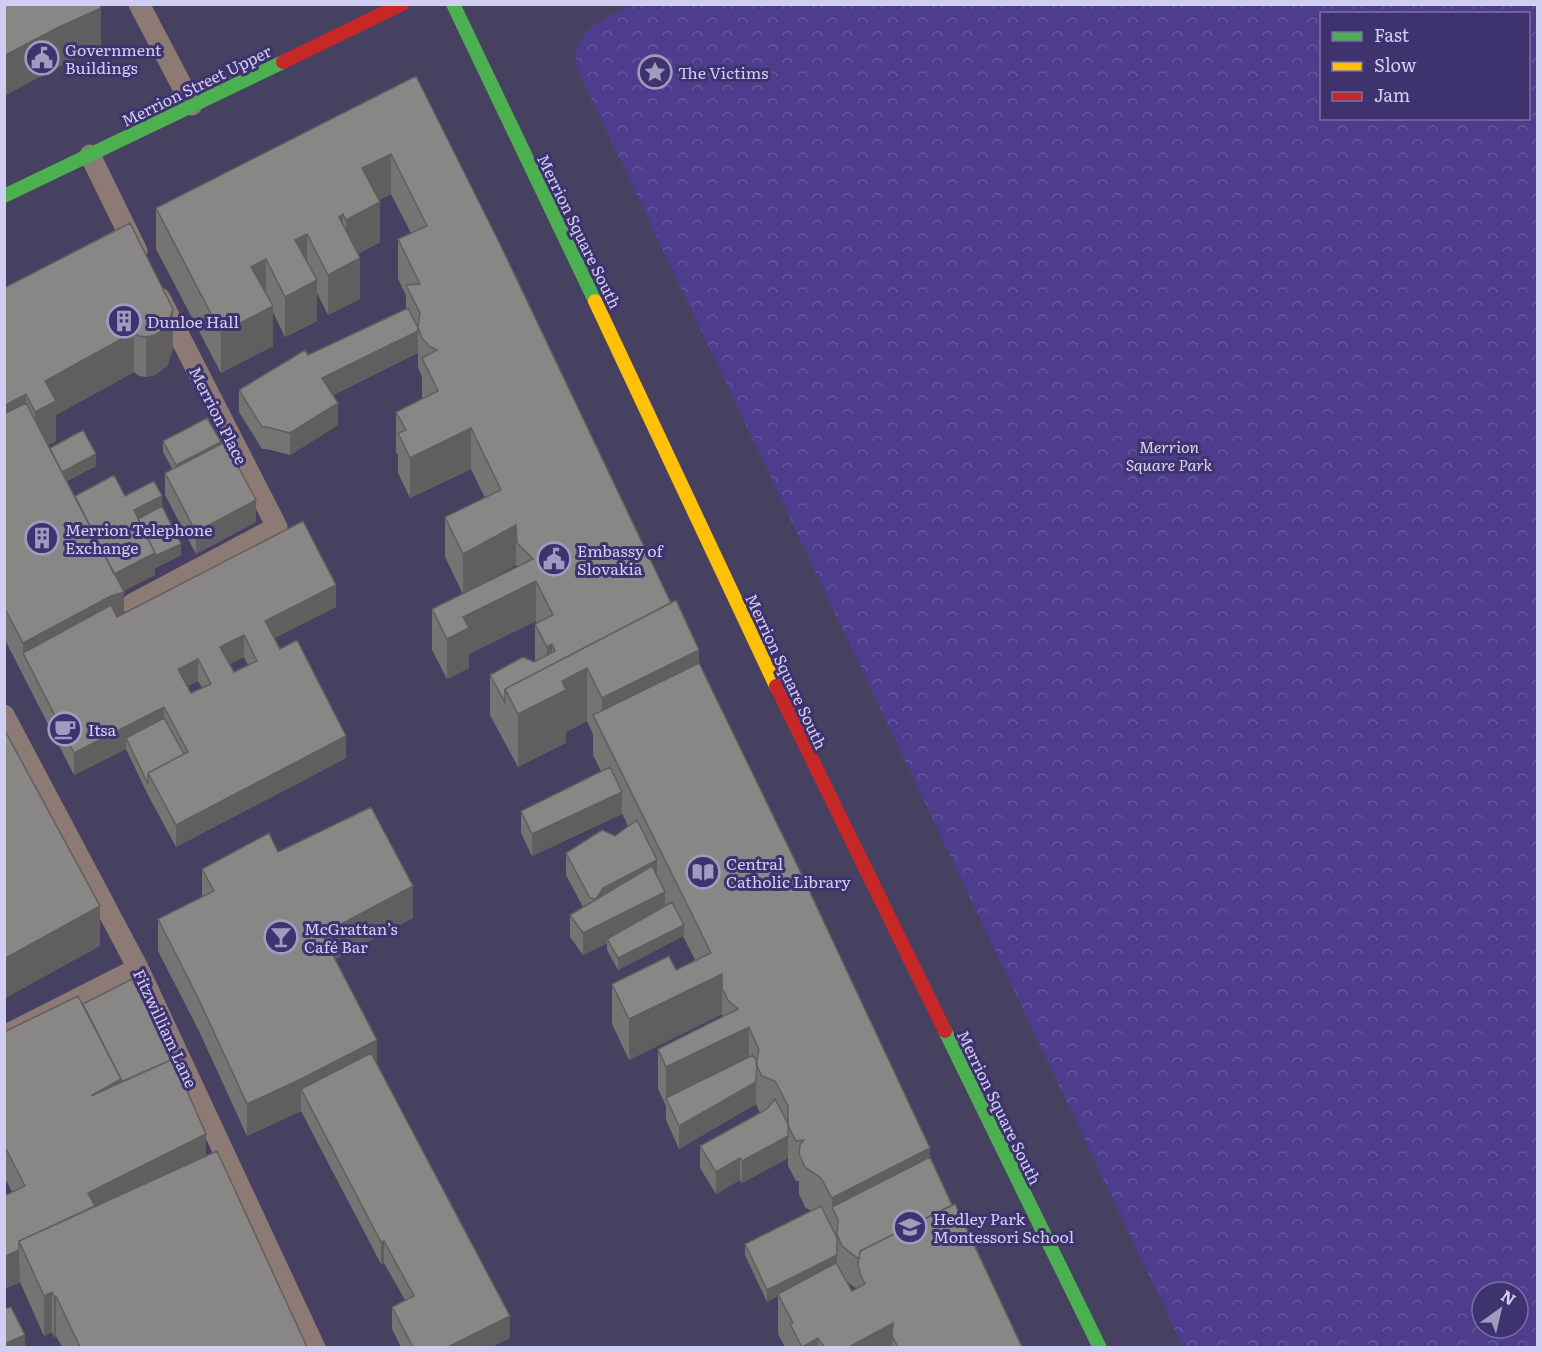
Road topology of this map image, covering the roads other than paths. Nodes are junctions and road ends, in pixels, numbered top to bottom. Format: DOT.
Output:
graph roads {
  1 [pos="139,4"];
  2 [pos="402,4"];
  3 [pos="453,4"];
  4 [pos="192,105"];
  5 [pos="90,155"];
  6 [pos="4,196"];
  7 [pos="132,604"];
  8 [pos="4,715"];
  9 [pos="138,968"];
  10 [pos="4,1036"];
  11 [pos="315,1347"];
  12 [pos="1100,1347"];
  1 -- 4 [label="lane"];
  2 -- 4 [label="street, Merrion Street Upper"];
  3 -- 12 [label="street, Merrion Square South"];
  4 -- 5 [label="street, Merrion Street Upper"];
  5 -- 6 [label="street, Merrion Street Upper"];
  5 -- 7 [label="lane, Merrion Place"];
  8 -- 9 [label="lane, Fitzwilliam Lane"];
  9 -- 10 [label="lane"];
  9 -- 11 [label="lane, Fitzwilliam Lane"];
}
